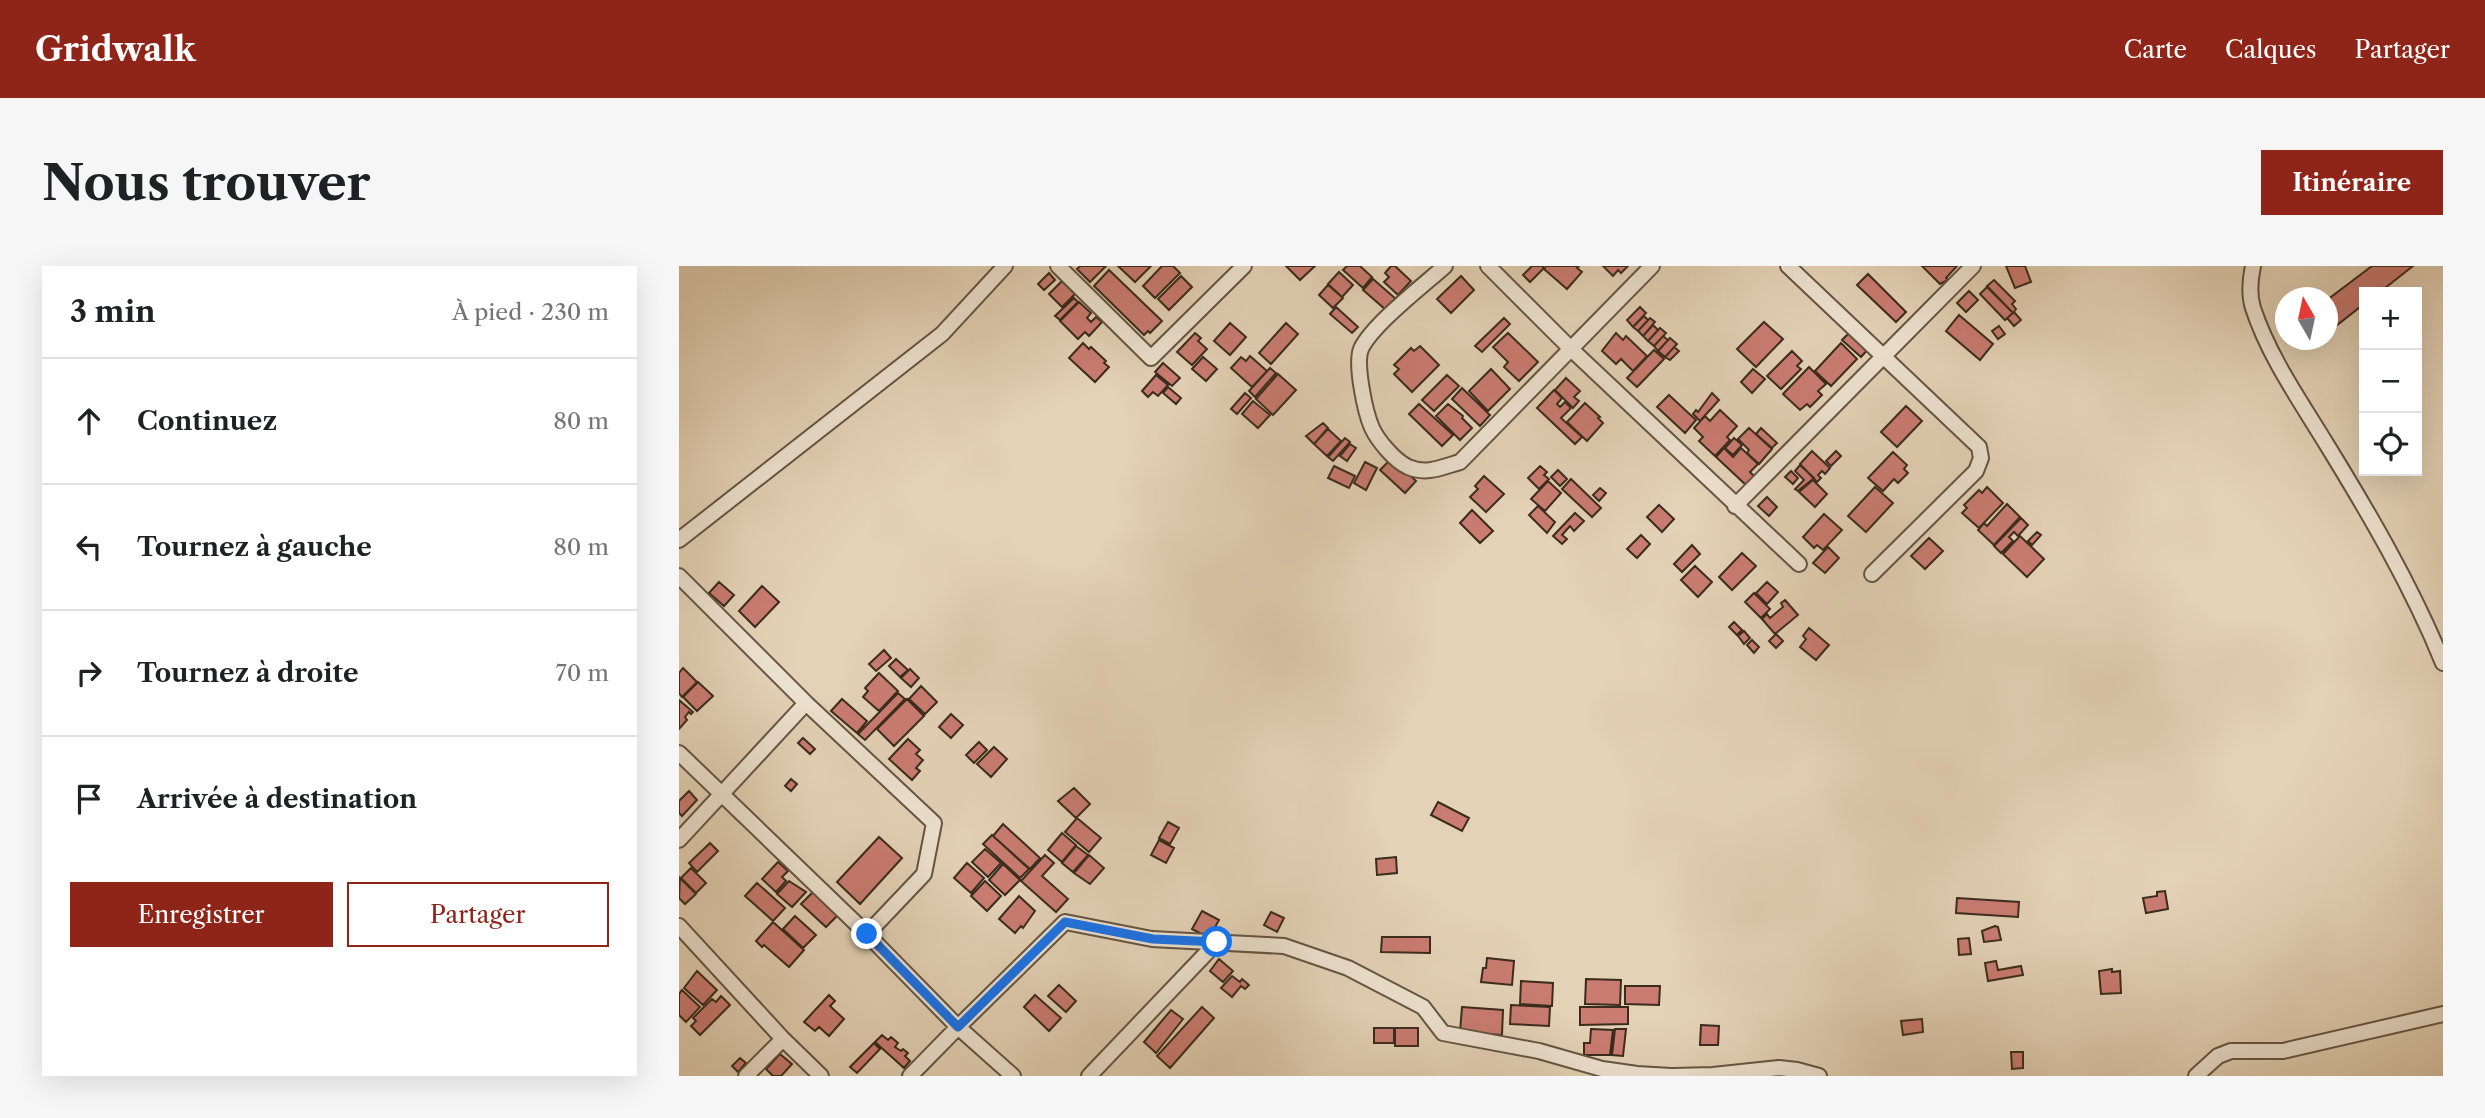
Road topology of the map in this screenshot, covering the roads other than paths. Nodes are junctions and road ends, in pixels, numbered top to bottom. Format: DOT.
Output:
graph roads {
  1 [pos="1005,266"];
  2 [pos="1058,266"];
  3 [pos="1244,266"];
  4 [pos="1445,266"];
  5 [pos="1488,266"];
  6 [pos="1652,266"];
  7 [pos="1788,266"];
  8 [pos="1973,266"];
  9 [pos="2253,266"];
  10 [pos="1571,349"];
  11 [pos="1884,356"];
  12 [pos="1735,506"];
  13 [pos="679,540"];
  14 [pos="1799,564"];
  15 [pos="1872,574"];
  16 [pos="679,576"];
  17 [pos="2443,663"];
  18 [pos="806,703"];
  19 [pos="679,753"];
  20 [pos="721,795"];
  21 [pos="679,840"];
  22 [pos="679,926"];
  23 [pos="867,934"];
  24 [pos="1217,942"];
  25 [pos="2443,1014"];
  26 [pos="958,1027"];
  27 [pos="783,1039"];
  28 [pos="745,1076"];
  29 [pos="821,1076"];
  30 [pos="910,1076"];
  31 [pos="1013,1076"];
  32 [pos="1089,1076"];
  33 [pos="1672,1076"];
  34 [pos="1819,1076"];
  35 [pos="2196,1076"];
  1 -- 13 [label="street"];
  2 -- 3 [label="street"];
  4 -- 10 [label="street"];
  5 -- 10 [label="street"];
  6 -- 10 [label="street"];
  7 -- 11 [label="street"];
  8 -- 11 [label="street"];
  9 -- 17 [label="street"];
  10 -- 12 [label="street"];
  11 -- 12 [label="street"];
  11 -- 15 [label="street"];
  12 -- 14 [label="street"];
  16 -- 18 [label="street"];
  18 -- 20 [label="street"];
  18 -- 23 [label="street"];
  19 -- 20 [label="street"];
  20 -- 21 [label="street"];
  20 -- 23 [label="street"];
  22 -- 27 [label="street"];
  23 -- 26 [label="street"];
  24 -- 26 [label="street"];
  24 -- 32 [label="street"];
  24 -- 33 [label="street"];
  25 -- 35 [label="street"];
  26 -- 30 [label="street"];
  26 -- 31 [label="street"];
  27 -- 28 [label="street"];
  27 -- 29 [label="street"];
  33 -- 34 [label="street"];
}
